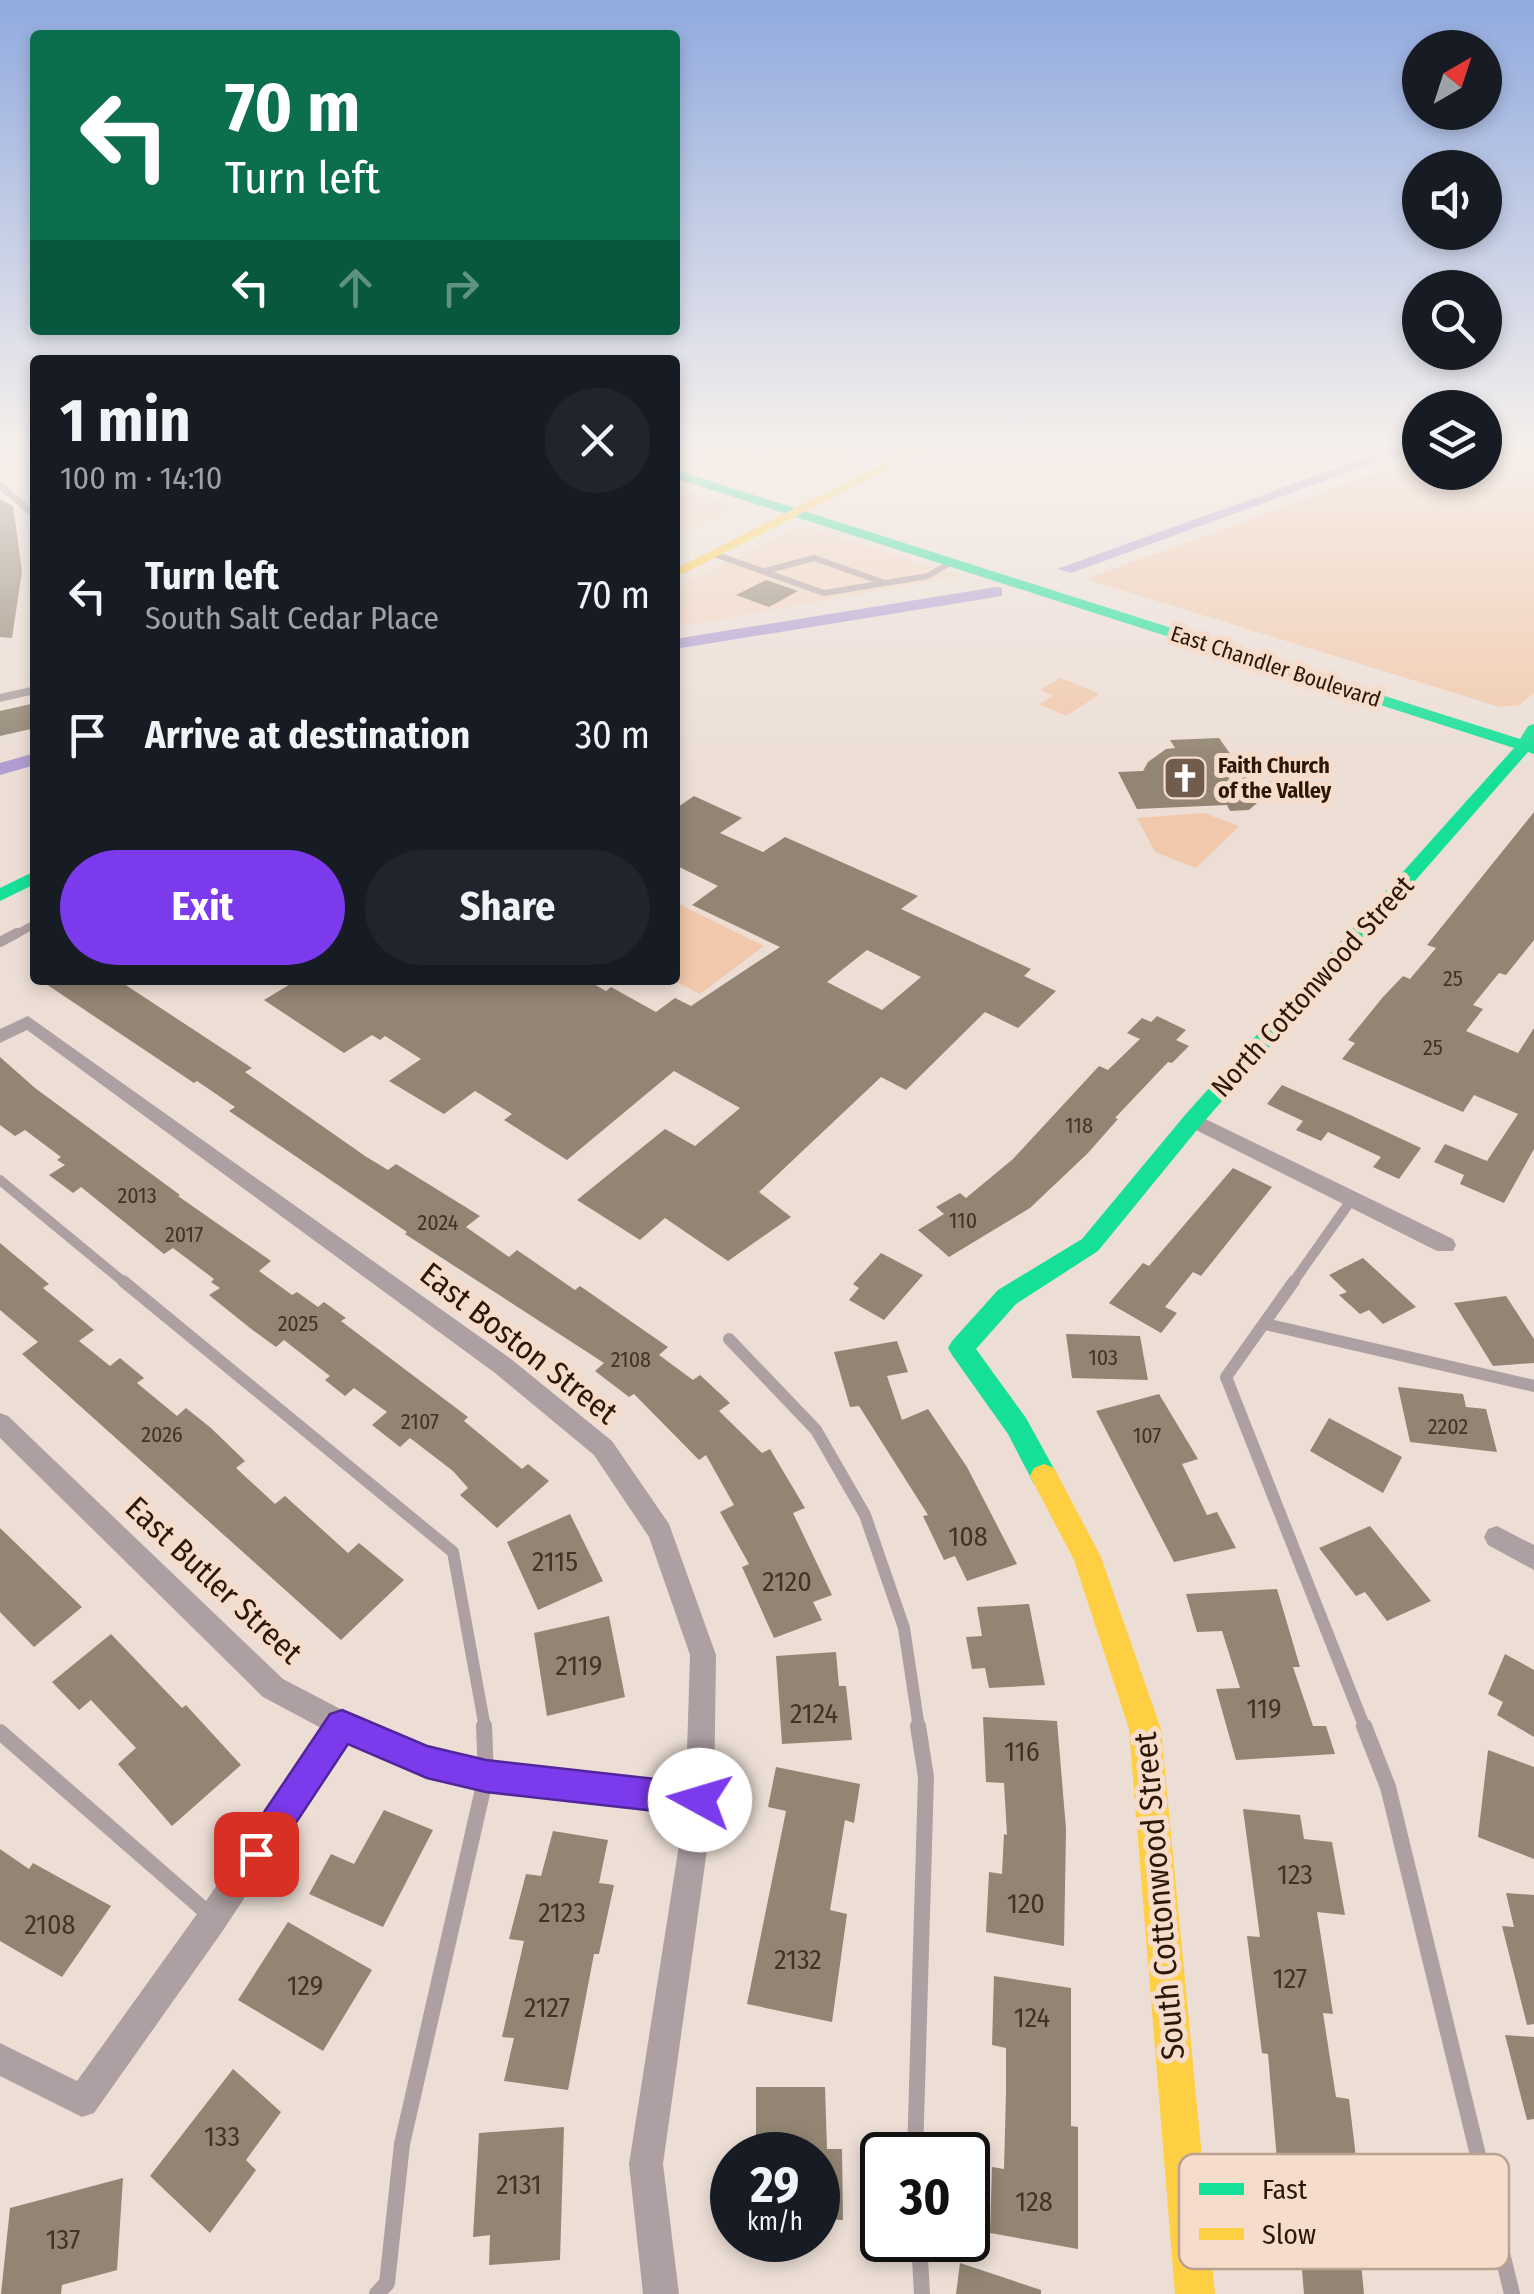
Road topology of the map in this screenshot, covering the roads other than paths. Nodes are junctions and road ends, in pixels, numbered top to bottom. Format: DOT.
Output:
graph roads {
  1 [pos="714,554"];
  2 [pos="926,554"];
  3 [pos="951,554"];
  4 [pos="950,563"];
  5 [pos="680,571"];
  6 [pos="764,571"];
  7 [pos="1034,580"];
  8 [pos="886,583"];
  9 [pos="1198,642"];
  10 [pos="1326,663"];
  11 [pos="30,691"];
  12 [pos="0,698"];
  13 [pos="1530,741"];
  14 [pos="30,880"];
  15 [pos="0,895"];
  16 [pos="30,927"];
  17 [pos="0,942"];
  18 [pos="0,1037"];
  19 [pos="1193,1120"];
  20 [pos="0,1180"];
  21 [pos="1352,1199"];
  22 [pos="1090,1245"];
  23 [pos="1445,1245"];
  24 [pos="1265,1324"];
  25 [pos="728,1339"];
  26 [pos="1534,1386"];
  27 [pos="0,1422"];
  28 [pos="1497,1537"];
  29 [pos="1534,1558"];
  30 [pos="342,1726"];
  31 [pos="0,1732"];
  32 [pos="486,1776"];
  33 [pos="700,1800"];
  34 [pos="213,1918"];
  35 [pos="0,2059"];
  36 [pos="916,2132"];
  37 [pos="1183,2154"];
  38 [pos="1478,2154"];
  39 [pos="920,2262"];
  40 [pos="1193,2269"];
  41 [pos="1506,2269"];
  42 [pos="378,2294"];
  43 [pos="661,2294"];
  44 [pos="922,2294"];
  45 [pos="1195,2294"];
  46 [pos="1512,2294"];
  1 -- 5 [label="main road"];
  1 -- 6 [label="lane"];
  2 -- 4 [label="main road, East Chandler Boulevard"];
  3 -- 7 [label="main road, East Chandler Boulevard"];
  4 -- 7 [label="main road, East Chandler Boulevard"];
  4 -- 8 [label="lane"];
  6 -- 8 [label="lane"];
  6 -- 8 [label="lane"];
  7 -- 9 [label="main road, East Chandler Boulevard"];
  7 -- 10 [label="main road, East Chandler Boulevard"];
  9 -- 10 [label="main road"];
  9 -- 13 [label="main road, East Chandler Boulevard"];
  10 -- 13 [label="main road, East Chandler Boulevard"];
  11 -- 12 [label="street"];
  13 -- 19 [label="main road, North Cottonwood Street"];
  14 -- 15 [label="main road"];
  16 -- 17 [label="lane"];
  18 -- 33 [label="street, East Boston Street"];
  19 -- 21 [label="street"];
  19 -- 22 [label="main road, North Cottonwood Street"];
  20 -- 32 [label="lane"];
  21 -- 23 [label="street"];
  21 -- 24 [label="lane"];
  22 -- 37 [label="main road, South Cottonwood Street"];
  24 -- 26 [label="lane"];
  24 -- 38 [label="lane"];
  25 -- 36 [label="lane"];
  27 -- 30 [label="street, East Butler Street"];
  28 -- 29 [label="street"];
  30 -- 32 [label="street, East Butler Street"];
  30 -- 34 [label="street"];
  31 -- 34 [label="lane"];
  32 -- 33 [label="street, East Butler Street"];
  32 -- 42 [label="lane"];
  33 -- 43 [label="street, East Boston Street"];
  34 -- 35 [label="street"];
  39 -- 44 [label="lane"];
  40 -- 45 [label="main road, South Cottonwood Street"];
  41 -- 46 [label="lane"];
}
